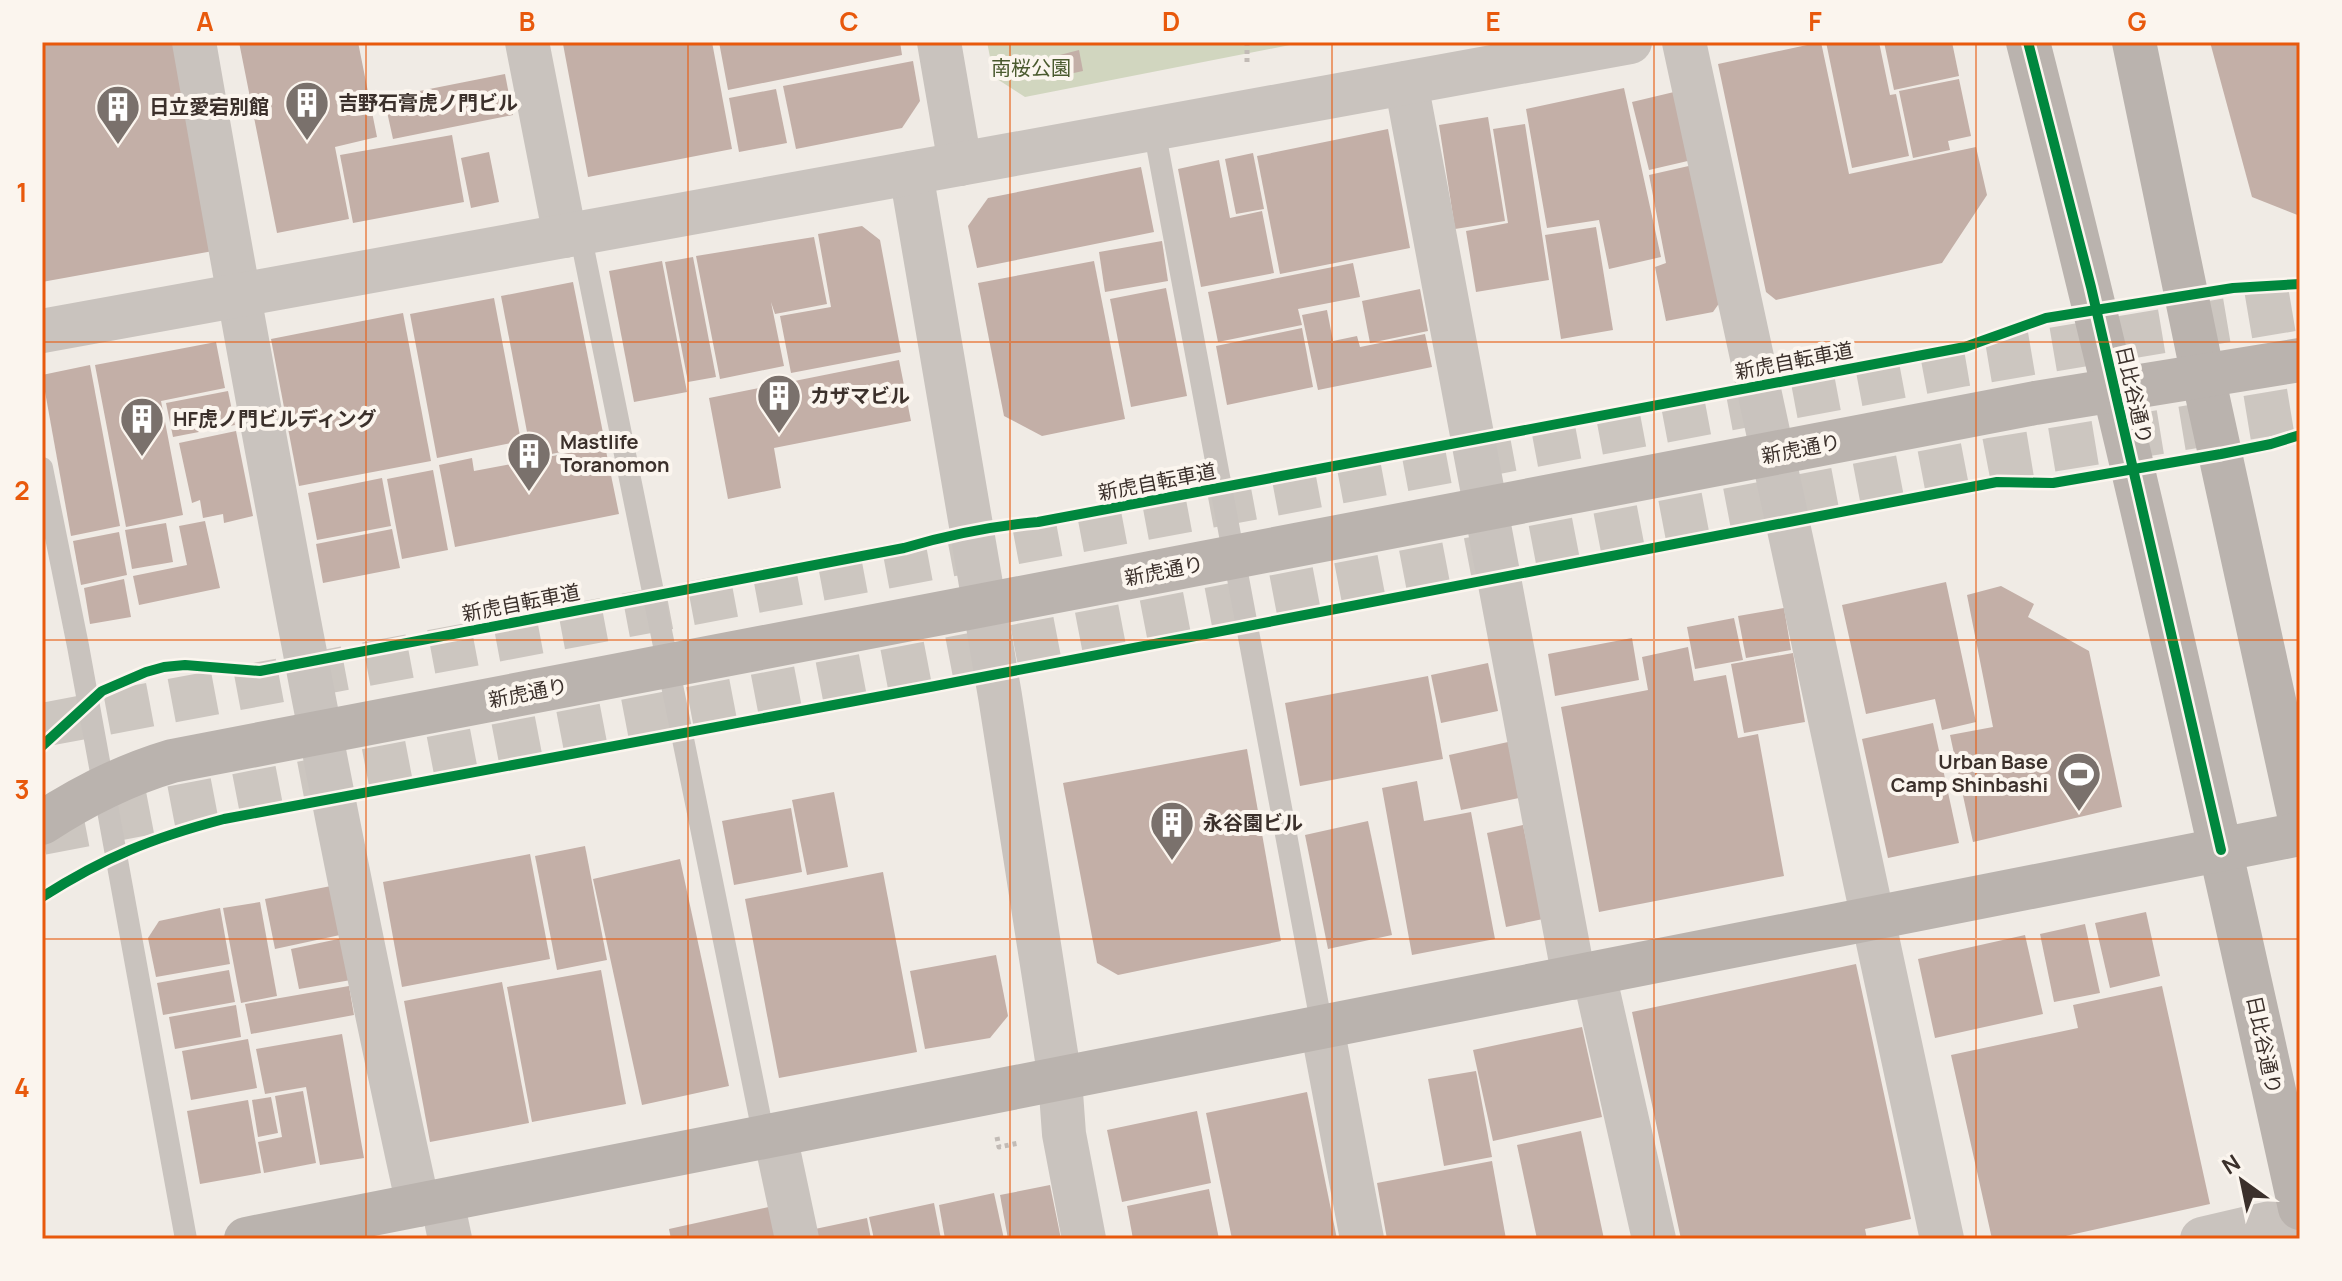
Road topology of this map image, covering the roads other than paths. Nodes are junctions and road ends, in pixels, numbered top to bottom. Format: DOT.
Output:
graph roads {
  1 [pos="194,42"];
  2 [pos="527,42"];
  3 [pos="939,42"];
  4 [pos="1630,42"];
  5 [pos="1684,42"];
  6 [pos="2028,42"];
  7 [pos="2134,42"];
  8 [pos="1560,48"];
  9 [pos="1406,83"];
  10 [pos="1154,129"];
  11 [pos="960,164"];
  12 [pos="911,173"];
  13 [pos="572,234"];
  14 [pos="238,295"];
  15 [pos="42,331"];
  16 [pos="2300,360"];
  17 [pos="2203,376"];
  18 [pos="2115,390"];
  19 [pos="1773,454"];
  20 [pos="42,468"];
  21 [pos="1486,509"];
  22 [pos="1235,557"];
  23 [pos="985,606"];
  24 [pos="668,666"];
  25 [pos="322,732"];
  26 [pos="103,787"];
  27 [pos="2300,819"];
  28 [pos="42,823"];
  29 [pos="2300,834"];
  30 [pos="2221,850"];
  31 [pos="1873,919"];
  32 [pos="1584,976"];
  33 [pos="1322,1027"];
  34 [pos="1060,1079"];
  35 [pos="769,1136"];
  36 [pos="2300,1208"];
  37 [pos="437,1215"];
  38 [pos="2300,1216"];
  39 [pos="186,1239"];
  40 [pos="246,1239"];
  41 [pos="797,1239"];
  42 [pos="1084,1239"];
  43 [pos="1362,1239"];
  44 [pos="1654,1239"];
  45 [pos="1942,1239"];
  46 [pos="2202,1239"];
  1 -- 14 [label="street"];
  2 -- 13 [label="street"];
  3 -- 11 [label="street"];
  4 -- 8 [label="street"];
  5 -- 19 [label="street"];
  6 -- 18 [label="main road, 日比谷通り"];
  7 -- 17 [label="main road"];
  8 -- 9 [label="street"];
  9 -- 10 [label="street"];
  9 -- 21 [label="street"];
  10 -- 11 [label="street"];
  10 -- 22 [label="lane"];
  11 -- 12 [label="street"];
  12 -- 13 [label="street"];
  12 -- 23 [label="street"];
  13 -- 14 [label="street"];
  13 -- 24 [label="lane"];
  14 -- 15 [label="street"];
  14 -- 25 [label="street"];
  16 -- 17 [label="main road, 新虎通り"];
  17 -- 18 [label="main road, 新虎通り"];
  17 -- 27 [label="main road"];
  18 -- 19 [label="main road, 新虎通り"];
  18 -- 30 [label="main road, 日比谷通り"];
  19 -- 21 [label="main road, 新虎通り"];
  19 -- 31 [label="street"];
  20 -- 26 [label="lane"];
  21 -- 22 [label="main road, 新虎通り"];
  21 -- 32 [label="street"];
  22 -- 23 [label="main road, 新虎通り"];
  22 -- 33 [label="lane"];
  23 -- 24 [label="main road, 新虎通り"];
  23 -- 34 [label="street"];
  24 -- 25 [label="main road, 新虎通り"];
  24 -- 35 [label="lane"];
  25 -- 26 [label="main road, 新虎通り"];
  25 -- 37 [label="street"];
  26 -- 28 [label="main road, 新虎通り"];
  26 -- 39 [label="lane"];
  29 -- 30 [label="main road"];
  30 -- 31 [label="main road"];
  30 -- 36 [label="main road, 日比谷通り"];
  31 -- 32 [label="main road"];
  31 -- 45 [label="street"];
  32 -- 33 [label="main road"];
  32 -- 44 [label="street"];
  33 -- 34 [label="main road"];
  33 -- 43 [label="street"];
  34 -- 35 [label="main road"];
  34 -- 42 [label="street"];
  35 -- 37 [label="main road"];
  35 -- 41 [label="street"];
  37 -- 40 [label="main road"];
  38 -- 46 [label="street"];
}
